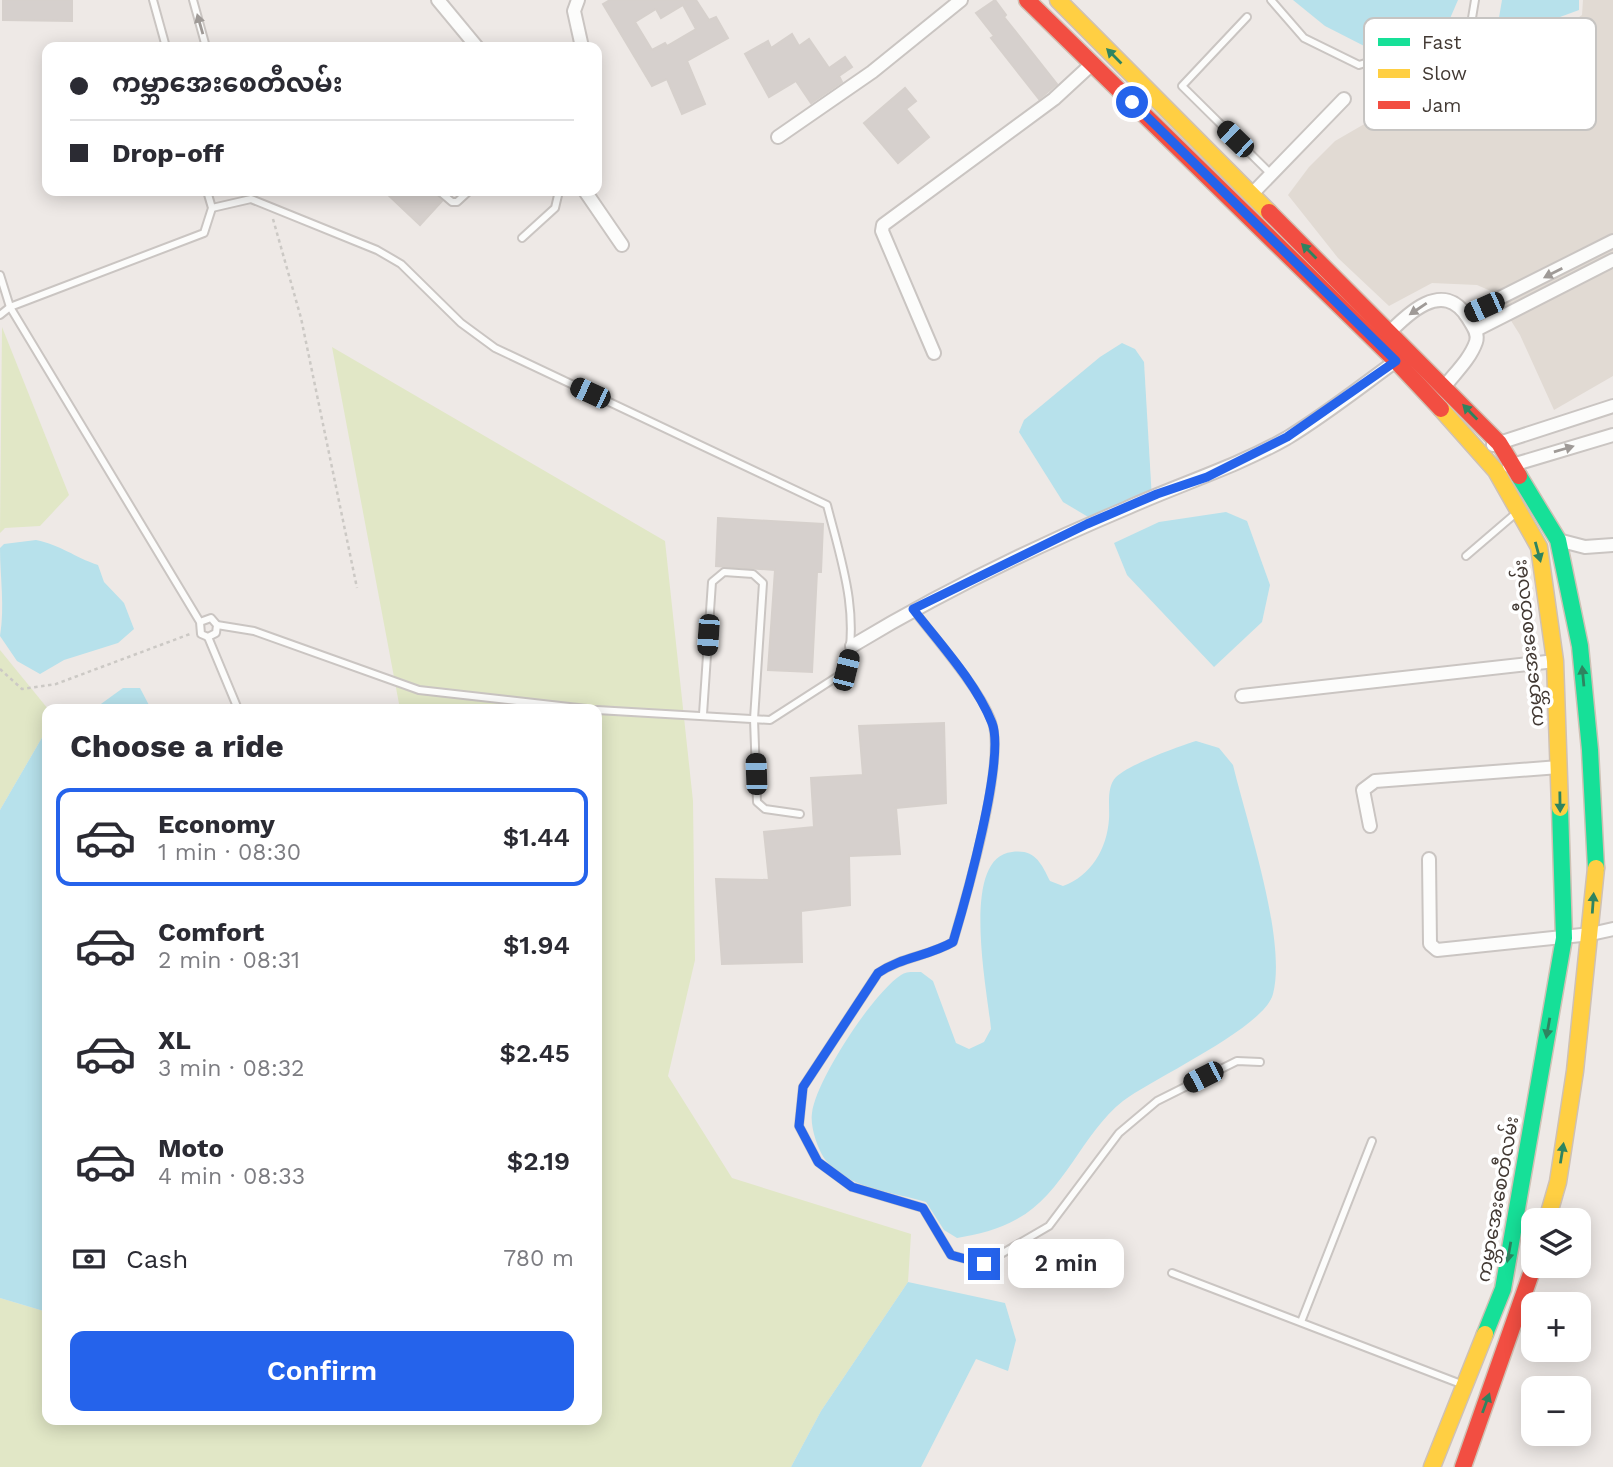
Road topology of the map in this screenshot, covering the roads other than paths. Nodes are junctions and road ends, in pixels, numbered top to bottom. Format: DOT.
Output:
graph roads {
  1 [pos="153,0"];
  2 [pos="193,0"];
  3 [pos="438,0"];
  4 [pos="578,0"];
  5 [pos="961,0"];
  6 [pos="1027,0"];
  7 [pos="1058,0"];
  8 [pos="1270,0"];
  9 [pos="1475,0"];
  10 [pos="1247,17"];
  11 [pos="1471,18"];
  12 [pos="1093,35"];
  13 [pos="165,42"];
  14 [pos="205,42"];
  15 [pos="473,42"];
  16 [pos="581,42"];
  17 [pos="1079,50"];
  18 [pos="1364,63"];
  19 [pos="1093,64"];
  20 [pos="1344,99"];
  21 [pos="778,137"];
  22 [pos="1271,174"];
  23 [pos="208,196"];
  24 [pos="250,196"];
  25 [pos="445,196"];
  26 [pos="464,196"];
  27 [pos="558,196"];
  28 [pos="588,196"];
  29 [pos="1256,198"];
  30 [pos="251,199"];
  31 [pos="212,208"];
  32 [pos="1247,216"];
  33 [pos="522,238"];
  34 [pos="1613,241"];
  35 [pos="622,245"];
  36 [pos="1613,260"];
  37 [pos="0,275"];
  38 [pos="10,307"];
  39 [pos="0,315"];
  40 [pos="1466,315"];
  41 [pos="1476,330"];
  42 [pos="1390,332"];
  43 [pos="1378,344"];
  44 [pos="934,353"];
  45 [pos="1396,361"];
  46 [pos="1445,386"];
  47 [pos="1613,406"];
  48 [pos="1613,435"];
  49 [pos="1499,443"];
  50 [pos="1480,451"];
  51 [pos="1514,464"];
  52 [pos="1496,471"];
  53 [pos="1518,510"];
  54 [pos="1558,540"];
  55 [pos="1613,545"];
  56 [pos="1466,556"];
  57 [pos="913,609"];
  58 [pos="200,622"];
  59 [pos="217,625"];
  60 [pos="208,637"];
  61 [pos="852,646"];
  62 [pos="1555,661"];
  63 [pos="1242,696"];
  64 [pos="235,704"];
  65 [pos="543,704"];
  66 [pos="602,709"];
  67 [pos="703,714"];
  68 [pos="754,719"];
  69 [pos="1559,767"];
  70 [pos="800,814"];
  71 [pos="1370,826"];
  72 [pos="1429,859"];
  73 [pos="1613,929"];
  74 [pos="1591,934"];
  75 [pos="1564,938"];
  76 [pos="1260,1062"];
  77 [pos="1372,1141"];
  78 [pos="1550,1208"];
  79 [pos="1172,1273"];
  80 [pos="1503,1289"];
  81 [pos="1521,1293"];
  82 [pos="1521,1305"];
  83 [pos="1301,1322"];
  84 [pos="1464,1386"];
  85 [pos="1432,1467"];
  86 [pos="1463,1467"];
  1 -- 13 [label="lane"];
  14 -- 2 [label="lane, one-way"];
  3 -- 15 [label="street"];
  4 -- 16 [label="street"];
  5 -- 21 [label="street"];
  6 -- 17 [label="main road, ကမ္ဘာအေးစေတီလမ်း"];
  7 -- 12 [label="main road"];
  8 -- 18 [label="lane"];
  9 -- 11 [label="lane"];
  10 -- 22 [label="lane"];
  12 -- 17 [label="main road"];
  29 -- 12 [label="main road, one-way"];
  17 -- 19 [label="main road, ကမ္ဘာအေးစေတီလမ်း"];
  19 -- 32 [label="main road, ကမ္ဘာအေးစေတီလမ်း"];
  19 -- 44 [label="street"];
  20 -- 22 [label="street"];
  22 -- 29 [label="street"];
  23 -- 31 [label="lane"];
  24 -- 30 [label="lane"];
  25 -- 26 [label="lane"];
  27 -- 33 [label="lane"];
  28 -- 35 [label="street"];
  29 -- 32 [label="main road"];
  42 -- 29 [label="main road, one-way"];
  30 -- 31 [label="lane"];
  30 -- 61 [label="lane"];
  31 -- 38 [label="lane"];
  32 -- 43 [label="main road, ကမ္ဘာအေးစေတီလမ်း"];
  34 -- 40 [label="street, one-way"];
  36 -- 41 [label="street"];
  37 -- 38 [label="lane"];
  38 -- 39 [label="lane"];
  38 -- 58 [label="lane"];
  40 -- 41 [label="street"];
  40 -- 42 [label="street, one-way"];
  41 -- 46 [label="street"];
  42 -- 43 [label="street"];
  42 -- 46 [label="main road"];
  43 -- 45 [label="main road, ကမ္ဘာအေးစေတီလမ်း"];
  45 -- 50 [label="main road, ကမ္ဘာအေးစေတီလမ်း"];
  45 -- 57 [label="street"];
  49 -- 46 [label="main road, one-way"];
  47 -- 49 [label="street"];
  51 -- 48 [label="street, one-way"];
  49 -- 50 [label="street"];
  49 -- 51 [label="main road"];
  50 -- 52 [label="main road, ကမ္ဘာအေးစေတီလမ်း"];
  51 -- 52 [label="street"];
  51 -- 54 [label="main road"];
  52 -- 53 [label="main road, ကမ္ဘာအေးစေတီလမ်း"];
  53 -- 56 [label="lane"];
  53 -- 62 [label="main road, ကမ္ဘာအေးစေတီလမ်း, one-way"];
  54 -- 55 [label="street"];
  74 -- 54 [label="main road, one-way"];
  57 -- 61 [label="street"];
  57 -- 76 [label="lane"];
  58 -- 59 [label="lane"];
  58 -- 60 [label="lane"];
  59 -- 60 [label="lane"];
  59 -- 65 [label="lane"];
  60 -- 64 [label="lane"];
  61 -- 68 [label="lane"];
  62 -- 63 [label="street"];
  62 -- 69 [label="main road, ကမ္ဘာအေးစေတီလမ်း"];
  66 -- 67 [label="lane"];
  67 -- 68 [label="lane"];
  67 -- 68 [label="lane"];
  68 -- 70 [label="lane"];
  69 -- 71 [label="street"];
  69 -- 75 [label="main road, ကမ္ဘာအေးစေတီလမ်း, one-way"];
  72 -- 75 [label="street"];
  73 -- 74 [label="street"];
  74 -- 75 [label="street"];
  78 -- 74 [label="main road, one-way"];
  75 -- 80 [label="main road, ကမ္ဘာအေးစေတီလမ်း, one-way"];
  77 -- 83 [label="lane"];
  79 -- 83 [label="lane"];
  80 -- 81 [label="main road"];
  80 -- 84 [label="main road, ကမ္ဘာအေးစေတီလမ်း"];
  86 -- 82 [label="main road, one-way"];
  83 -- 84 [label="lane"];
  84 -- 85 [label="main road, ကမ္ဘာအေးစေတီလမ်း"];
}
